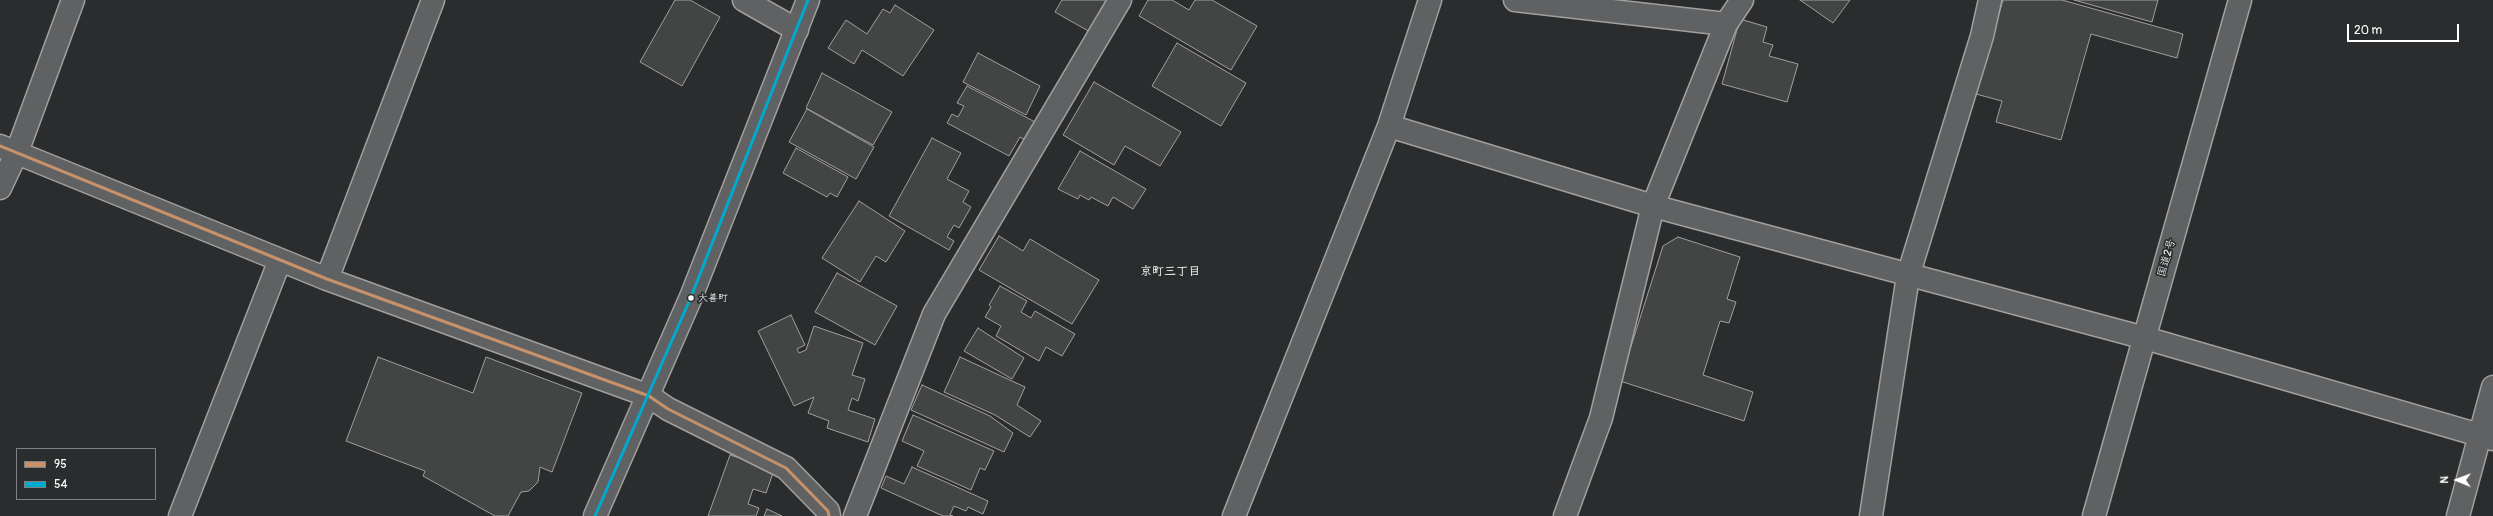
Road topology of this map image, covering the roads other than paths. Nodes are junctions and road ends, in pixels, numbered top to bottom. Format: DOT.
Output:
graph roads {
  1 [pos="73,0"];
  2 [pos="433,0"];
  3 [pos="744,0"];
  4 [pos="808,0"];
  5 [pos="1120,0"];
  6 [pos="1430,0"];
  7 [pos="1515,0"];
  8 [pos="1742,0"];
  9 [pos="1990,0"];
  10 [pos="2240,0"];
  11 [pos="1726,24"];
  12 [pos="797,30"];
  13 [pos="1389,126"];
  14 [pos="8,149"];
  15 [pos="0,188"];
  16 [pos="1653,206"];
  17 [pos="280,260"];
  18 [pos="1908,276"];
  19 [pos="327,279"];
  20 [pos="2145,338"];
  21 [pos="2493,387"];
  22 [pos="649,396"];
  23 [pos="2486,437"];
  24 [pos="180,516"];
  25 [pos="595,516"];
  26 [pos="829,516"];
  27 [pos="855,516"];
  28 [pos="1234,516"];
  29 [pos="1565,516"];
  30 [pos="1871,516"];
  31 [pos="2094,516"];
  32 [pos="2458,516"];
  1 -- 14 [label="main road"];
  2 -- 19 [label="main road"];
  3 -- 12 [label="main road"];
  4 -- 12 [label="main road"];
  5 -- 27 [label="main road"];
  6 -- 13 [label="main road"];
  7 -- 11 [label="main road"];
  8 -- 11 [label="main road"];
  9 -- 18 [label="main road"];
  10 -- 20 [label="main road, 国道2号"];
  11 -- 16 [label="main road"];
  12 -- 22 [label="main road"];
  13 -- 16 [label="main road"];
  13 -- 28 [label="main road"];
  14 -- 15 [label="main road"];
  14 -- 17 [label="main road"];
  16 -- 18 [label="main road"];
  16 -- 29 [label="main road"];
  17 -- 19 [label="main road"];
  17 -- 24 [label="main road"];
  18 -- 20 [label="main road"];
  18 -- 30 [label="main road"];
  19 -- 22 [label="main road"];
  20 -- 23 [label="main road"];
  20 -- 31 [label="main road, 国道2号"];
  21 -- 23 [label="main road"];
  22 -- 25 [label="main road"];
  22 -- 26 [label="main road"];
  23 -- 32 [label="main road"];
}
